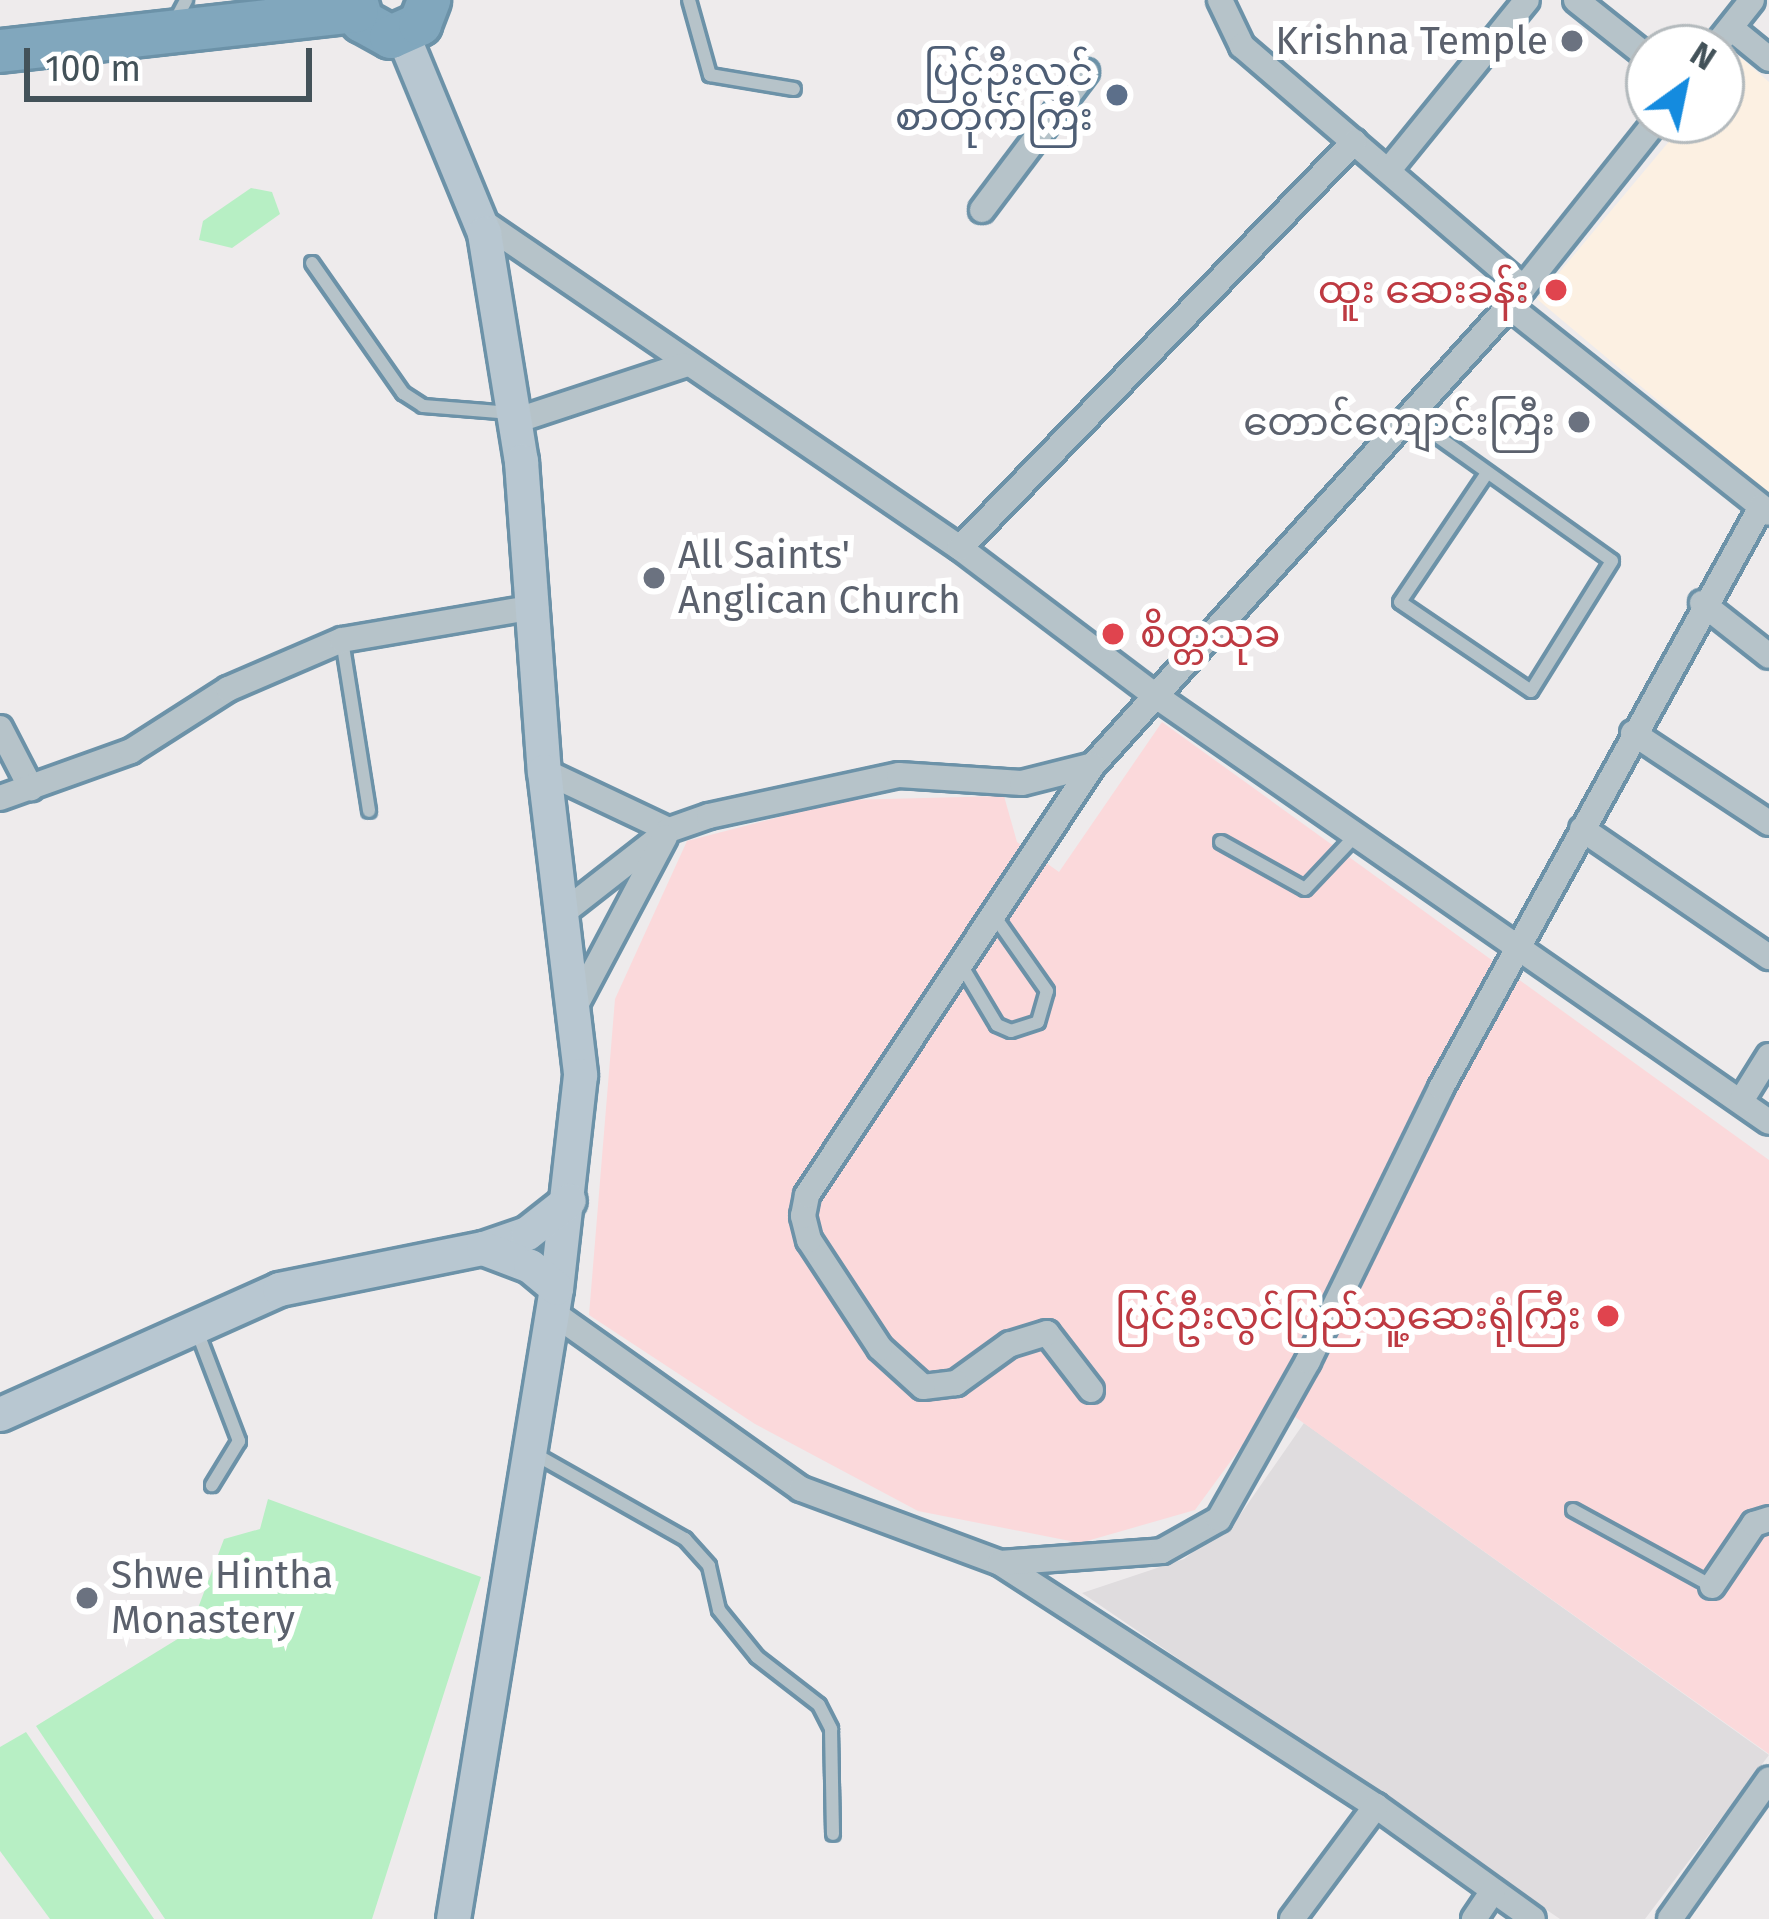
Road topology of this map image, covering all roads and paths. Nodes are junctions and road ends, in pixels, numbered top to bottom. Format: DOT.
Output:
graph roads {
  1 [pos="429,0"];
  2 [pos="689,0"];
  3 [pos="1220,0"];
  4 [pos="1528,0"];
  5 [pos="1576,0"];
  6 [pos="1752,0"];
  7 [pos="357,6"];
  8 [pos="276,9"];
  9 [pos="178,15"];
  10 [pos="1733,24"];
  11 [pos="403,36"];
  12 [pos="1625,39"];
  13 [pos="0,51"];
  14 [pos="1086,71"];
  15 [pos="794,89"];
  16 [pos="1354,142"];
  17 [pos="1638,144"];
  18 [pos="1388,171"];
  19 [pos="982,211"];
  20 [pos="480,220"];
  21 [pos="312,262"];
  22 [pos="1516,297"];
  23 [pos="684,365"];
  24 [pos="1409,416"];
  25 [pos="514,417"];
  26 [pos="1486,473"];
  27 [pos="1765,510"];
  28 [pos="959,548"];
  29 [pos="1702,603"];
  30 [pos="536,607"];
  31 [pos="342,640"];
  32 [pos="1769,656"];
  33 [pos="1156,696"];
  34 [pos="0,728"];
  35 [pos="1633,733"];
  36 [pos="1093,765"];
  37 [pos="544,771"];
  38 [pos="31,788"];
  39 [pos="0,797"];
  40 [pos="369,811"];
  41 [pos="1769,823"];
  42 [pos="1582,829"];
  43 [pos="669,830"];
  44 [pos="1357,834"];
  45 [pos="1221,842"];
  46 [pos="564,912"];
  47 [pos="995,917"];
  48 [pos="1522,946"];
  49 [pos="1769,957"];
  50 [pos="963,968"];
  51 [pos="575,1007"];
  52 [pos="1769,1056"];
  53 [pos="1741,1101"];
  54 [pos="1769,1122"];
  55 [pos="569,1199"];
  56 [pos="483,1248"];
  57 [pos="554,1300"];
  58 [pos="195,1324"];
  59 [pos="1091,1390"];
  60 [pos="0,1414"];
  61 [pos="530,1451"];
  62 [pos="212,1485"];
  63 [pos="1573,1510"];
  64 [pos="1769,1519"];
  65 [pos="1000,1563"];
  66 [pos="1712,1586"];
  67 [pos="1769,1779"];
  68 [pos="1376,1806"];
  69 [pos="833,1834"];
  70 [pos="1493,1891"];
  71 [pos="453,1919"];
  72 [pos="1292,1919"];
  73 [pos="1474,1919"];
  74 [pos="1533,1919"];
  75 [pos="1670,1919"];
  1 -- 11 [label="highway"];
  2 -- 15 [label="lane"];
  3 -- 16 [label="street"];
  4 -- 18 [label="street"];
  5 -- 12 [label="street"];
  6 -- 10 [label="street"];
  7 -- 8 [label="highway"];
  7 -- 11 [label="highway"];
  8 -- 9 [label="highway"];
  9 -- 13 [label="highway"];
  11 -- 20 [label="street"];
  14 -- 19 [label="street"];
  16 -- 18 [label="street"];
  16 -- 28 [label="street"];
  17 -- 22 [label="street"];
  18 -- 22 [label="street"];
  20 -- 23 [label="street"];
  20 -- 25 [label="street"];
  21 -- 25 [label="lane"];
  22 -- 24 [label="street"];
  22 -- 27 [label="street"];
  23 -- 25 [label="street"];
  23 -- 28 [label="street"];
  24 -- 26 [label="lane"];
  24 -- 33 [label="street"];
  25 -- 30 [label="street"];
  26 -- 26 [label="lane"];
  27 -- 29 [label="street"];
  28 -- 33 [label="street"];
  29 -- 32 [label="street"];
  29 -- 35 [label="street"];
  30 -- 31 [label="street"];
  30 -- 37 [label="street"];
  31 -- 38 [label="street"];
  31 -- 40 [label="lane"];
  33 -- 36 [label="street"];
  33 -- 44 [label="street"];
  34 -- 38 [label="street"];
  35 -- 41 [label="street"];
  35 -- 42 [label="street"];
  36 -- 43 [label="street"];
  36 -- 47 [label="street"];
  37 -- 43 [label="street"];
  37 -- 46 [label="street"];
  38 -- 39 [label="street"];
  42 -- 48 [label="street"];
  42 -- 49 [label="street"];
  43 -- 46 [label="street"];
  43 -- 51 [label="street"];
  44 -- 45 [label="lane"];
  44 -- 48 [label="street"];
  46 -- 51 [label="street"];
  47 -- 50 [label="street"];
  47 -- 50 [label="lane"];
  48 -- 53 [label="street"];
  48 -- 65 [label="street"];
  50 -- 59 [label="street"];
  51 -- 55 [label="street"];
  52 -- 53 [label="street"];
  53 -- 54 [label="street"];
  55 -- 56 [label="street"];
  55 -- 57 [label="street"];
  56 -- 57 [label="street"];
  56 -- 58 [label="street"];
  57 -- 61 [label="street"];
  57 -- 65 [label="street"];
  58 -- 60 [label="street"];
  58 -- 62 [label="lane"];
  61 -- 69 [label="lane"];
  61 -- 71 [label="street"];
  63 -- 66 [label="lane"];
  64 -- 66 [label="street"];
  65 -- 68 [label="street"];
  67 -- 75 [label="street"];
  68 -- 70 [label="street"];
  68 -- 72 [label="street"];
  70 -- 73 [label="street"];
  70 -- 74 [label="street"];
}
